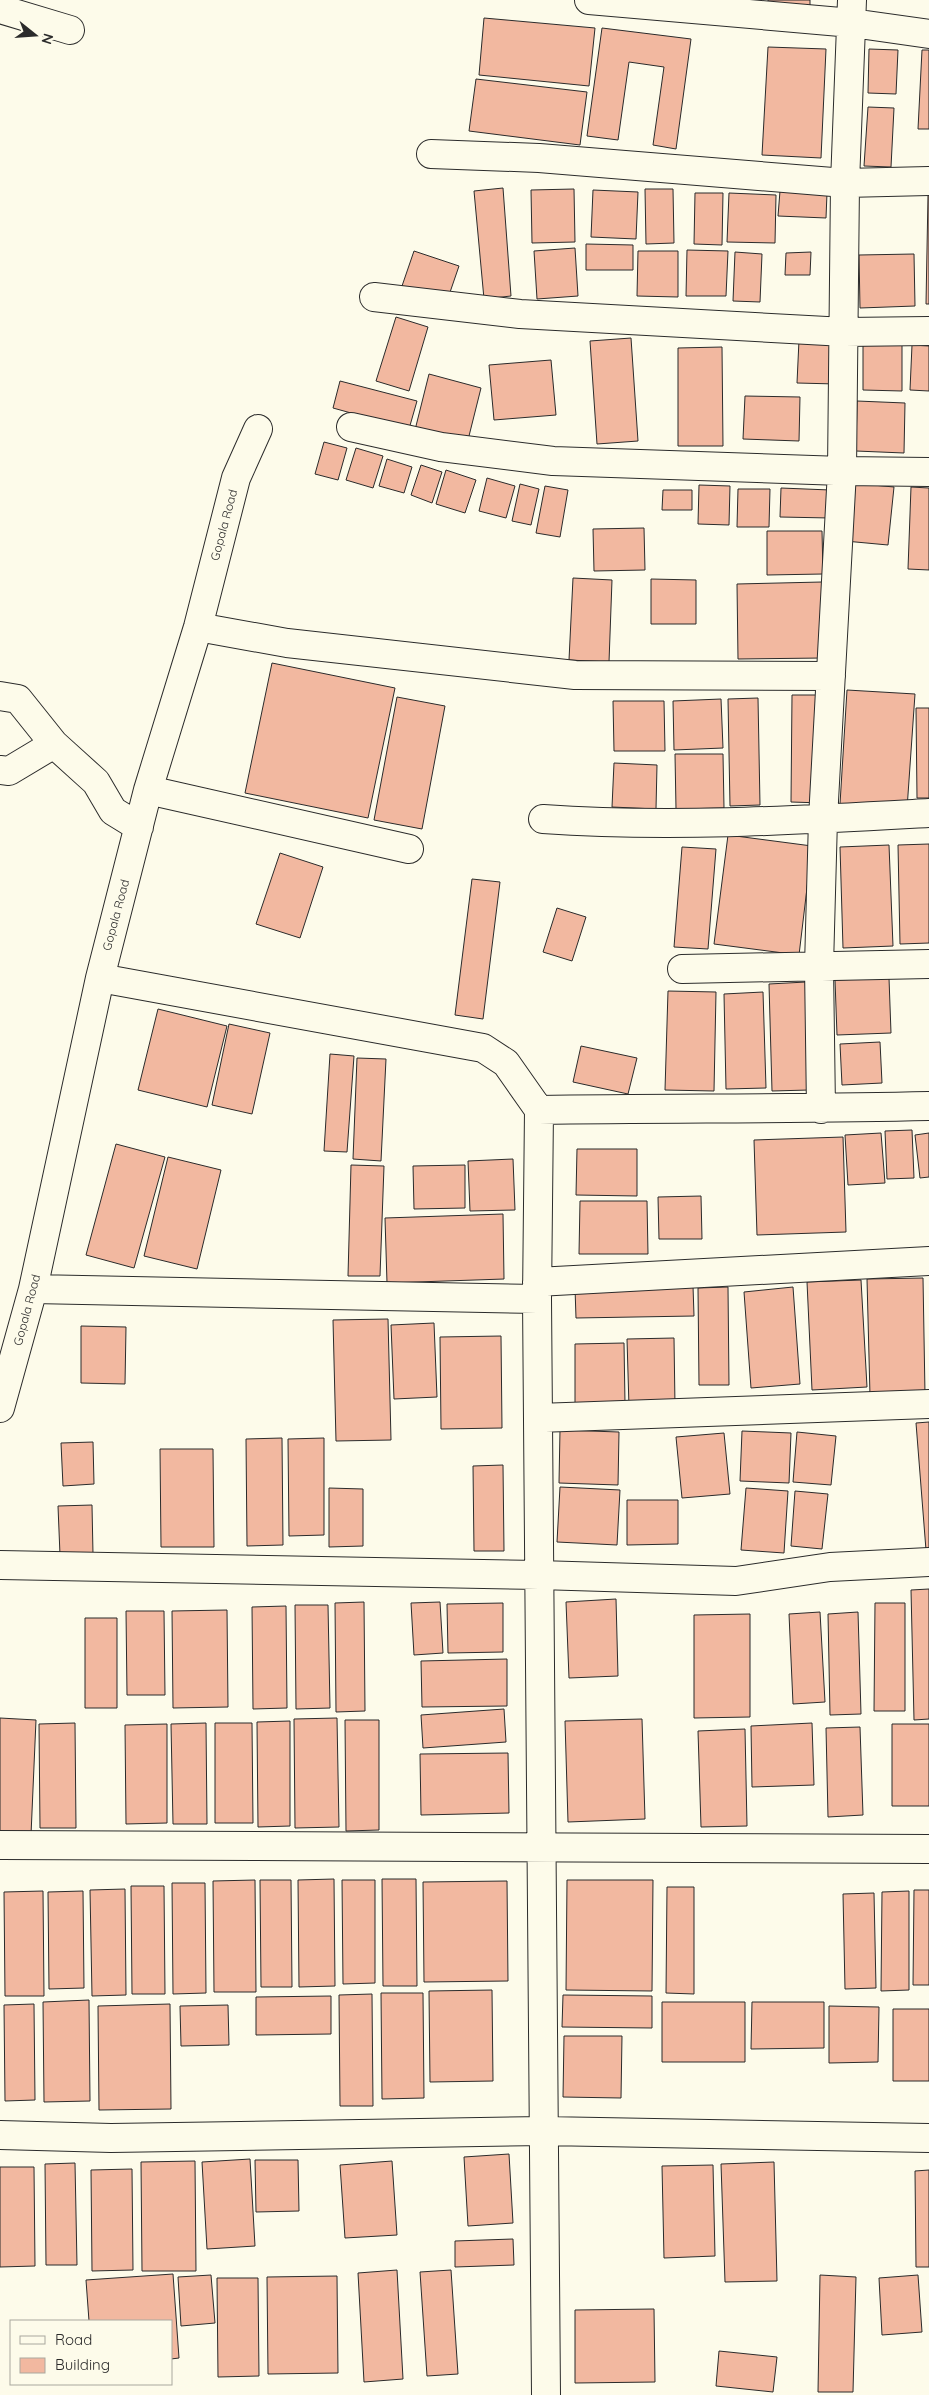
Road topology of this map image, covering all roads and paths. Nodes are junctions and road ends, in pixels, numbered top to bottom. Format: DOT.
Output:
graph roads {
  1 [pos="589,0"];
  2 [pos="0,9"];
  3 [pos="852,11"];
  4 [pos="70,30"];
  5 [pos="929,34"];
  6 [pos="432,154"];
  7 [pos="929,181"];
  8 [pos="845,183"];
  9 [pos="374,297"];
  10 [pos="929,331"];
  11 [pos="844,332"];
  12 [pos="351,427"];
  13 [pos="258,429"];
  14 [pos="842,472"];
  15 [pos="929,472"];
  16 [pos="198,627"];
  17 [pos="831,676"];
  18 [pos="0,696"];
  19 [pos="54,744"];
  20 [pos="0,770"];
  21 [pos="148,790"];
  22 [pos="929,813"];
  23 [pos="543,819"];
  24 [pos="824,819"];
  25 [pos="139,827"];
  26 [pos="409,849"];
  27 [pos="929,964"];
  28 [pos="819,966"];
  29 [pos="682,969"];
  30 [pos="100,978"];
  31 [pos="929,1106"];
  32 [pos="821,1108"];
  33 [pos="539,1110"];
  34 [pos="929,1261"];
  35 [pos="33,1289"];
  36 [pos="537,1291"];
  37 [pos="929,1404"];
  38 [pos="0,1408"];
  39 [pos="538,1418"];
  40 [pos="929,1562"];
  41 [pos="0,1565"];
  42 [pos="539,1575"];
  43 [pos="0,1844"];
  44 [pos="542,1847"];
  45 [pos="929,1848"];
  46 [pos="544,2131"];
  47 [pos="0,2135"];
  48 [pos="929,2138"];
  49 [pos="546,2395"];
  1 -- 3 [label="street"];
  2 -- 4 [label="street"];
  3 -- 5 [label="street"];
  3 -- 8 [label="street"];
  6 -- 8 [label="street"];
  7 -- 8 [label="street"];
  8 -- 11 [label="street"];
  9 -- 11 [label="street"];
  10 -- 11 [label="street"];
  11 -- 14 [label="street"];
  12 -- 14 [label="street"];
  13 -- 16 [label="street, Gopala Road"];
  14 -- 15 [label="street"];
  14 -- 17 [label="street"];
  16 -- 17 [label="street"];
  16 -- 21 [label="street, Gopala Road"];
  17 -- 24 [label="street"];
  18 -- 19 [label="street"];
  19 -- 20 [label="street"];
  19 -- 25 [label="street"];
  21 -- 25 [label="street, Gopala Road"];
  21 -- 26 [label="street"];
  22 -- 24 [label="street"];
  23 -- 24 [label="street"];
  24 -- 28 [label="street"];
  25 -- 30 [label="street, Gopala Road"];
  27 -- 28 [label="street"];
  28 -- 29 [label="street"];
  28 -- 32 [label="street"];
  30 -- 33 [label="street"];
  30 -- 35 [label="street, Gopala Road"];
  31 -- 32 [label="street"];
  32 -- 33 [label="street"];
  33 -- 36 [label="street"];
  34 -- 36 [label="street"];
  35 -- 36 [label="street"];
  35 -- 38 [label="street, Gopala Road"];
  36 -- 39 [label="street"];
  37 -- 39 [label="street"];
  39 -- 42 [label="street"];
  40 -- 42 [label="street"];
  41 -- 42 [label="street"];
  42 -- 44 [label="street"];
  43 -- 44 [label="street"];
  44 -- 45 [label="street"];
  44 -- 46 [label="street"];
  46 -- 47 [label="street"];
  46 -- 48 [label="street"];
  46 -- 49 [label="street"];
}
